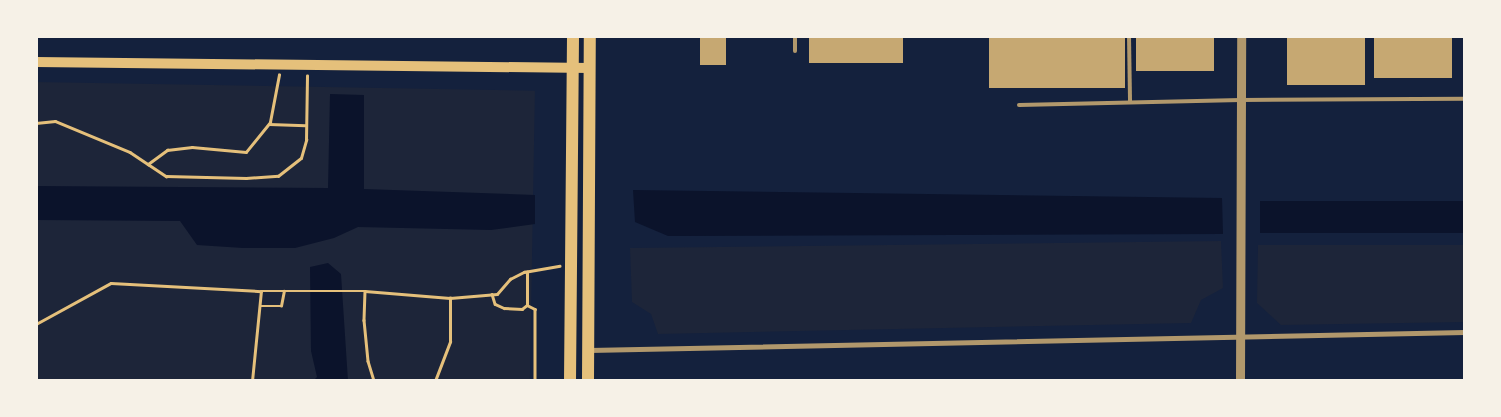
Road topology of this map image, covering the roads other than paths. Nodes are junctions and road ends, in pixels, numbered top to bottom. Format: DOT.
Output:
graph roads {
  1 [pos="574,36"];
  2 [pos="590,36"];
  3 [pos="795,36"];
  4 [pos="1129,36"];
  5 [pos="1240,36"];
  6 [pos="795,51"];
  7 [pos="36,62"];
  8 [pos="590,68"];
  9 [pos="574,69"];
  10 [pos="1240,100"];
  11 [pos="1465,100"];
  12 [pos="1130,102"];
  13 [pos="1019,105"];
  14 [pos="1465,332"];
  15 [pos="1240,336"];
  16 [pos="588,350"];
  17 [pos="570,381"];
  18 [pos="588,381"];
  19 [pos="1240,381"];
  1 -- 9 [label="main road"];
  2 -- 8 [label="main road"];
  3 -- 6 [label="lane"];
  4 -- 12 [label="lane"];
  5 -- 10 [label="street"];
  7 -- 9 [label="main road"];
  8 -- 9 [label="main road"];
  8 -- 16 [label="main road"];
  9 -- 17 [label="main road"];
  10 -- 11 [label="lane"];
  10 -- 12 [label="lane"];
  10 -- 15 [label="street"];
  12 -- 13 [label="lane"];
  14 -- 15 [label="street"];
  15 -- 16 [label="street"];
  15 -- 19 [label="street"];
  16 -- 18 [label="main road"];
}
